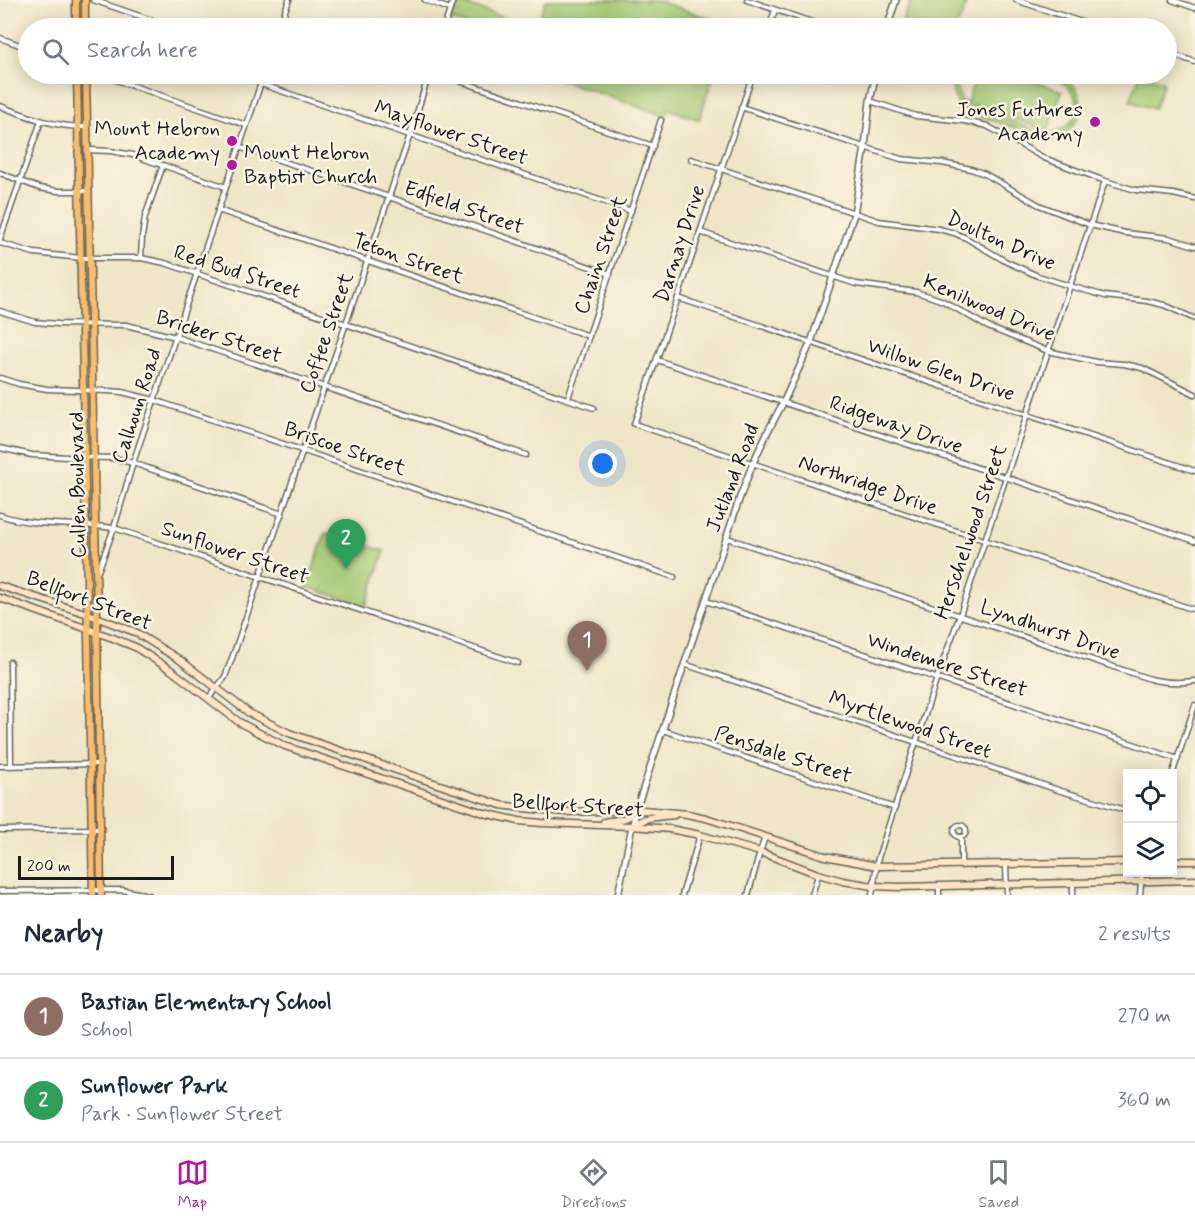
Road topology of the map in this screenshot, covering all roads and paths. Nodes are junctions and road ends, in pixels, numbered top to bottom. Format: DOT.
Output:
graph roads {
  1 [pos="76,0"];
  2 [pos="85,0"];
  3 [pos="93,0"];
  4 [pos="289,0"];
  5 [pos="425,0"];
  6 [pos="453,0"];
  7 [pos="747,0"];
  8 [pos="896,0"];
  9 [pos="1016,0"];
  10 [pos="1172,0"];
  11 [pos="1195,8"];
  12 [pos="450,9"];
  13 [pos="775,10"];
  14 [pos="76,18"];
  15 [pos="85,18"];
  16 [pos="146,18"];
  17 [pos="283,18"];
  18 [pos="447,18"];
  19 [pos="772,18"];
  20 [pos="799,18"];
  21 [pos="890,18"];
  22 [pos="1069,18"];
  23 [pos="0,38"];
  24 [pos="18,44"];
  25 [pos="1177,56"];
  26 [pos="1195,62"];
  27 [pos="77,84"];
  28 [pos="86,84"];
  29 [pos="128,84"];
  30 [pos="261,84"];
  31 [pos="426,84"];
  32 [pos="469,84"];
  33 [pos="749,84"];
  34 [pos="874,84"];
  35 [pos="870,101"];
  36 [pos="0,106"];
  37 [pos="741,107"];
  38 [pos="661,120"];
  39 [pos="41,121"];
  40 [pos="246,125"];
  41 [pos="78,127"];
  42 [pos="86,127"];
  43 [pos="410,135"];
  44 [pos="653,146"];
  45 [pos="239,147"];
  46 [pos="865,147"];
  47 [pos="78,150"];
  48 [pos="87,150"];
  49 [pos="691,159"];
  50 [pos="163,165"];
  51 [pos="721,169"];
  52 [pos="0,173"];
  53 [pos="21,181"];
  54 [pos="1105,181"];
  55 [pos="226,187"];
  56 [pos="80,191"];
  57 [pos="88,191"];
  58 [pos="389,198"];
  59 [pos="1195,199"];
  60 [pos="218,210"];
  61 [pos="631,211"];
  62 [pos="854,214"];
  63 [pos="1090,225"];
  64 [pos="700,232"];
  65 [pos="0,241"];
  66 [pos="1195,246"];
  67 [pos="81,258"];
  68 [pos="90,258"];
  69 [pos="141,258"];
  70 [pos="368,261"];
  71 [pos="197,273"];
  72 [pos="610,274"];
  73 [pos="834,277"];
  74 [pos="1070,286"];
  75 [pos="678,298"];
  76 [pos="0,311"];
  77 [pos="1195,319"];
  78 [pos="346,324"];
  79 [pos="82,325"];
  80 [pos="91,325"];
  81 [pos="589,336"];
  82 [pos="176,337"];
  83 [pos="811,342"];
  84 [pos="1048,351"];
  85 [pos="657,360"];
  86 [pos="0,378"];
  87 [pos="324,387"];
  88 [pos="83,390"];
  89 [pos="92,390"];
  90 [pos="1195,394"];
  91 [pos="568,399"];
  92 [pos="154,400"];
  93 [pos="783,403"];
  94 [pos="594,408"];
  95 [pos="1027,414"];
  96 [pos="634,424"];
  97 [pos="0,448"];
  98 [pos="303,450"];
  99 [pos="526,455"];
  100 [pos="84,457"];
  101 [pos="93,457"];
  102 [pos="134,463"];
  103 [pos="753,463"];
  104 [pos="1195,471"];
  105 [pos="1005,478"];
  106 [pos="282,514"];
  107 [pos="0,515"];
  108 [pos="86,525"];
  109 [pos="95,525"];
  110 [pos="114,528"];
  111 [pos="727,538"];
  112 [pos="985,540"];
  113 [pos="1195,541"];
  114 [pos="96,576"];
  115 [pos="261,577"];
  116 [pos="674,577"];
  117 [pos="0,586"];
  118 [pos="0,598"];
  119 [pos="706,601"];
  120 [pos="1195,610"];
  121 [pos="88,614"];
  122 [pos="960,615"];
  123 [pos="98,617"];
  124 [pos="88,629"];
  125 [pos="97,632"];
  126 [pos="180,660"];
  127 [pos="10,662"];
  128 [pos="518,663"];
  129 [pos="684,664"];
  130 [pos="171,670"];
  131 [pos="937,678"];
  132 [pos="1195,681"];
  133 [pos="217,689"];
  134 [pos="208,699"];
  135 [pos="1195,705"];
  136 [pos="663,730"];
  137 [pos="289,733"];
  138 [pos="916,742"];
  139 [pos="285,746"];
  140 [pos="360,759"];
  141 [pos="1178,759"];
  142 [pos="91,764"];
  143 [pos="100,764"];
  144 [pos="11,765"];
  145 [pos="0,766"];
  146 [pos="1175,769"];
  147 [pos="357,770"];
  148 [pos="431,782"];
  149 [pos="426,794"];
  150 [pos="501,805"];
  151 [pos="895,808"];
  152 [pos="1123,809"];
  153 [pos="636,810"];
  154 [pos="566,812"];
  155 [pos="687,814"];
  156 [pos="498,817"];
  157 [pos="566,824"];
  158 [pos="595,824"];
  159 [pos="632,826"];
  160 [pos="92,829"];
  161 [pos="100,829"];
  162 [pos="0,830"];
  163 [pos="700,835"];
  164 [pos="766,837"];
  165 [pos="961,837"];
  166 [pos="760,852"];
  167 [pos="1177,861"];
  168 [pos="1195,861"];
  169 [pos="1123,862"];
  170 [pos="1006,865"];
  171 [pos="877,866"];
  172 [pos="961,866"];
  173 [pos="818,874"];
  174 [pos="1141,877"];
  175 [pos="1195,880"];
  176 [pos="1140,882"];
  177 [pos="1073,883"];
  178 [pos="1007,885"];
  179 [pos="873,886"];
  180 [pos="939,887"];
  181 [pos="0,891"];
  182 [pos="93,892"];
  183 [pos="101,892"];
  184 [pos="149,895"];
  185 [pos="618,895"];
  186 [pos="682,895"];
  187 [pos="748,895"];
  188 [pos="812,895"];
  189 [pos="872,895"];
  190 [pos="939,895"];
  191 [pos="1007,895"];
  192 [pos="1073,895"];
  193 [pos="1140,895"];
  1 -- 14 [label="main road"];
  2 -- 15 [label="main road"];
  3 -- 16 [label="street"];
  4 -- 17 [label="street"];
  5 -- 12 [label="street"];
  6 -- 12 [label="street"];
  7 -- 13 [label="street"];
  8 -- 21 [label="street"];
  9 -- 22 [label="street"];
  10 -- 11 [label="street"];
  12 -- 18 [label="street"];
  13 -- 19 [label="street"];
  13 -- 20 [label="street"];
  23 -- 24 [label="street"];
  25 -- 26 [label="street"];
  27 -- 41 [label="main road, Cullen Boulevard"];
  28 -- 42 [label="main road, Cullen Boulevard"];
  29 -- 40 [label="street"];
  30 -- 40 [label="street, Calhoun Road"];
  30 -- 43 [label="street, Mayflower Street"];
  31 -- 43 [label="street, Coffee Street"];
  32 -- 44 [label="street"];
  33 -- 37 [label="street, Darnay Drive"];
  34 -- 35 [label="street, Jutland Road"];
  35 -- 46 [label="street, Jutland Road"];
  35 -- 54 [label="street"];
  36 -- 39 [label="street"];
  37 -- 46 [label="street"];
  37 -- 51 [label="street, Darnay Drive"];
  38 -- 44 [label="street, Chain Street"];
  39 -- 41 [label="street"];
  39 -- 53 [label="street"];
  40 -- 45 [label="street, Calhoun Road"];
  41 -- 42 [label="street"];
  41 -- 47 [label="main road, Cullen Boulevard"];
  42 -- 48 [label="main road, Cullen Boulevard"];
  43 -- 58 [label="street, Coffee Street"];
  43 -- 61 [label="street, Mayflower Street"];
  44 -- 61 [label="street, Chain Street"];
  45 -- 55 [label="street, Calhoun Road"];
  45 -- 58 [label="street, Edfield Street"];
  46 -- 62 [label="street, Jutland Road"];
  46 -- 63 [label="street"];
  47 -- 48 [label="main road"];
  47 -- 56 [label="main road, Cullen Boulevard"];
  48 -- 50 [label="street"];
  48 -- 57 [label="main road, Cullen Boulevard"];
  49 -- 51 [label="street, Doulton Drive"];
  50 -- 55 [label="street"];
  50 -- 69 [label="street"];
  51 -- 62 [label="street, Doulton Drive"];
  51 -- 64 [label="street, Darnay Drive"];
  52 -- 53 [label="street"];
  53 -- 56 [label="street"];
  53 -- 65 [label="street"];
  54 -- 59 [label="street"];
  54 -- 63 [label="street, Herschelwood Street"];
  55 -- 60 [label="street, Calhoun Road"];
  56 -- 57 [label="street"];
  56 -- 67 [label="main road, Cullen Boulevard"];
  57 -- 68 [label="main road, Cullen Boulevard"];
  58 -- 70 [label="street, Coffee Street"];
  58 -- 72 [label="street, Edfield Street"];
  60 -- 70 [label="street, Teton Street"];
  60 -- 71 [label="street, Calhoun Road"];
  61 -- 72 [label="street, Chain Street"];
  62 -- 73 [label="street, Jutland Road"];
  62 -- 74 [label="street, Doulton Drive"];
  63 -- 66 [label="street"];
  63 -- 74 [label="street, Herschelwood Street"];
  64 -- 73 [label="street, Kenilwood Drive"];
  64 -- 75 [label="street, Darnay Drive"];
  65 -- 67 [label="street, Red Bud Street"];
  67 -- 68 [label="street, Red Bud Street"];
  67 -- 79 [label="main road, Cullen Boulevard"];
  68 -- 69 [label="street, Red Bud Street"];
  68 -- 80 [label="main road, Cullen Boulevard"];
  69 -- 71 [label="street, Red Bud Street"];
  70 -- 78 [label="street, Coffee Street"];
  70 -- 81 [label="street, Teton Street"];
  71 -- 78 [label="street, Red Bud Street"];
  71 -- 82 [label="street, Calhoun Road"];
  72 -- 81 [label="street, Chain Street"];
  73 -- 83 [label="street, Jutland Road"];
  73 -- 84 [label="street, Kenilwood Drive"];
  74 -- 77 [label="street, Doulton Drive"];
  74 -- 84 [label="street, Herschelwood Street"];
  75 -- 83 [label="street, Willow Glen Drive"];
  75 -- 85 [label="street, Darnay Drive"];
  76 -- 79 [label="street, Bricker Street"];
  78 -- 87 [label="street, Coffee Street"];
  78 -- 91 [label="street, Red Bud Street"];
  79 -- 80 [label="street, Bricker Street"];
  79 -- 88 [label="main road, Cullen Boulevard"];
  80 -- 82 [label="street, Bricker Street"];
  80 -- 89 [label="main road, Cullen Boulevard"];
  81 -- 91 [label="street, Chain Street"];
  82 -- 87 [label="street, Bricker Street"];
  82 -- 92 [label="street, Calhoun Road"];
  83 -- 93 [label="street, Jutland Road"];
  83 -- 95 [label="street, Willow Glen Drive"];
  84 -- 90 [label="street, Kenilwood Drive"];
  84 -- 95 [label="street, Herschelwood Street"];
  85 -- 93 [label="street, Ridgeway Drive"];
  85 -- 96 [label="street, Darnay Drive"];
  86 -- 88 [label="street, Briscoe Street"];
  87 -- 98 [label="street, Coffee Street"];
  87 -- 99 [label="street, Bricker Street"];
  88 -- 89 [label="street, Briscoe Street"];
  88 -- 100 [label="main road, Cullen Boulevard"];
  89 -- 92 [label="street, Briscoe Street"];
  89 -- 101 [label="main road, Cullen Boulevard"];
  91 -- 94 [label="street, Red Bud Street"];
  92 -- 98 [label="street, Briscoe Street"];
  92 -- 102 [label="street, Calhoun Road"];
  93 -- 103 [label="street, Jutland Road"];
  93 -- 105 [label="street, Ridgeway Drive"];
  95 -- 104 [label="street, Willow Glen Drive"];
  95 -- 105 [label="street, Herschelwood Street"];
  96 -- 103 [label="street, Northridge Drive"];
  97 -- 100 [label="street"];
  98 -- 106 [label="street, Coffee Street"];
  98 -- 116 [label="street, Briscoe Street"];
  100 -- 101 [label="street"];
  100 -- 108 [label="main road, Cullen Boulevard"];
  101 -- 102 [label="street"];
  101 -- 109 [label="main road, Cullen Boulevard"];
  102 -- 106 [label="street"];
  102 -- 110 [label="street, Calhoun Road"];
  103 -- 111 [label="street, Jutland Road"];
  103 -- 112 [label="street, Northridge Drive"];
  105 -- 112 [label="street, Herschelwood Street"];
  105 -- 113 [label="street, Ridgeway Drive"];
  106 -- 115 [label="street, Coffee Street"];
  107 -- 108 [label="street"];
  108 -- 109 [label="street, Sunflower Street"];
  108 -- 121 [label="main road, Cullen Boulevard"];
  109 -- 110 [label="street, Sunflower Street"];
  109 -- 114 [label="main road, Cullen Boulevard"];
  110 -- 114 [label="street, Calhoun Road"];
  110 -- 115 [label="street, Sunflower Street"];
  111 -- 119 [label="street, Jutland Road"];
  111 -- 122 [label="street, Lyndhurst Drive"];
  112 -- 120 [label="street, Northridge Drive"];
  112 -- 122 [label="street, Herschelwood Street"];
  114 -- 123 [label="main road, Cullen Boulevard"];
  115 -- 128 [label="street, Sunflower Street"];
  115 -- 133 [label="street, Coffee Street"];
  117 -- 121 [label="main road, Bellfort Street"];
  118 -- 124 [label="main road, Bellfort Street"];
  119 -- 129 [label="street, Jutland Road"];
  119 -- 131 [label="street, Windemere Street"];
  121 -- 123 [label="main road, Bellfort Street"];
  121 -- 124 [label="main road, Cullen Boulevard"];
  122 -- 131 [label="street, Herschelwood Street"];
  122 -- 132 [label="street, Lyndhurst Drive"];
  123 -- 125 [label="main road, Cullen Boulevard"];
  123 -- 126 [label="main road, Bellfort Street"];
  124 -- 125 [label="main road, Bellfort Street"];
  124 -- 142 [label="main road, Cullen Boulevard"];
  125 -- 130 [label="main road, Bellfort Street"];
  125 -- 143 [label="main road, Cullen Boulevard"];
  126 -- 130 [label="main road"];
  126 -- 133 [label="main road, Bellfort Street"];
  127 -- 144 [label="street"];
  129 -- 136 [label="street, Jutland Road"];
  129 -- 138 [label="street, Myrtlewood Street"];
  130 -- 134 [label="main road, Bellfort Street"];
  131 -- 138 [label="street, Herschelwood Street"];
  131 -- 141 [label="street, Windemere Street"];
  133 -- 134 [label="street, Coffee Street"];
  133 -- 137 [label="main road, Bellfort Street"];
  134 -- 139 [label="main road, Bellfort Street"];
  135 -- 141 [label="street"];
  136 -- 151 [label="street, Pensdale Street"];
  136 -- 153 [label="street, Jutland Road"];
  137 -- 139 [label="main road"];
  137 -- 140 [label="main road, Bellfort Street"];
  138 -- 151 [label="street, Herschelwood Street"];
  138 -- 152 [label="street, Myrtlewood Street"];
  139 -- 147 [label="main road, Bellfort Street"];
  140 -- 147 [label="main road"];
  140 -- 148 [label="main road, Bellfort Street"];
  141 -- 146 [label="street"];
  142 -- 143 [label="street"];
  142 -- 144 [label="street"];
  142 -- 160 [label="main road, Cullen Boulevard"];
  143 -- 161 [label="main road, Cullen Boulevard"];
  144 -- 145 [label="street"];
  147 -- 149 [label="main road, Bellfort Street"];
  148 -- 149 [label="main road"];
  148 -- 150 [label="main road, Bellfort Street"];
  149 -- 156 [label="main road, Bellfort Street"];
  150 -- 154 [label="main road, Bellfort Street"];
  150 -- 156 [label="main road"];
  151 -- 171 [label="street, Herschelwood Street"];
  153 -- 154 [label="main road, Bellfort Street"];
  153 -- 155 [label="main road, Bellfort Street"];
  153 -- 158 [label="main road"];
  153 -- 159 [label="street, Jutland Road"];
  154 -- 157 [label="main road"];
  155 -- 159 [label="main road"];
  155 -- 164 [label="main road, Bellfort Street"];
  156 -- 157 [label="main road, Bellfort Street"];
  157 -- 158 [label="main road, Bellfort Street"];
  158 -- 159 [label="main road, Bellfort Street"];
  159 -- 163 [label="main road, Bellfort Street"];
  159 -- 185 [label="street, Jutland Road"];
  160 -- 161 [label="street"];
  160 -- 162 [label="street"];
  160 -- 182 [label="main road, Cullen Boulevard"];
  161 -- 183 [label="main road, Cullen Boulevard"];
  163 -- 166 [label="main road, Bellfort Street"];
  163 -- 186 [label="street"];
  164 -- 166 [label="street"];
  164 -- 171 [label="main road, Bellfort Street"];
  165 -- 172 [label="street"];
  166 -- 173 [label="main road, Bellfort Street"];
  166 -- 187 [label="street"];
  167 -- 168 [label="main road"];
  169 -- 170 [label="main road, Bellfort Street"];
  170 -- 172 [label="main road, Bellfort Street"];
  170 -- 178 [label="street"];
  171 -- 172 [label="main road, Bellfort Street"];
  171 -- 179 [label="street, Herschelwood Street"];
  173 -- 179 [label="main road, Bellfort Street"];
  173 -- 188 [label="street"];
  174 -- 176 [label="street"];
  175 -- 176 [label="main road, Bellfort Street"];
  176 -- 177 [label="main road, Bellfort Street"];
  176 -- 193 [label="street"];
  177 -- 178 [label="main road, Bellfort Street"];
  177 -- 192 [label="street"];
  178 -- 180 [label="main road, Bellfort Street"];
  178 -- 191 [label="street"];
  179 -- 180 [label="main road, Bellfort Street"];
  179 -- 189 [label="street, Herschelwood Street"];
  180 -- 190 [label="street"];
  181 -- 182 [label="street"];
  182 -- 183 [label="street"];
  183 -- 184 [label="street"];
}
